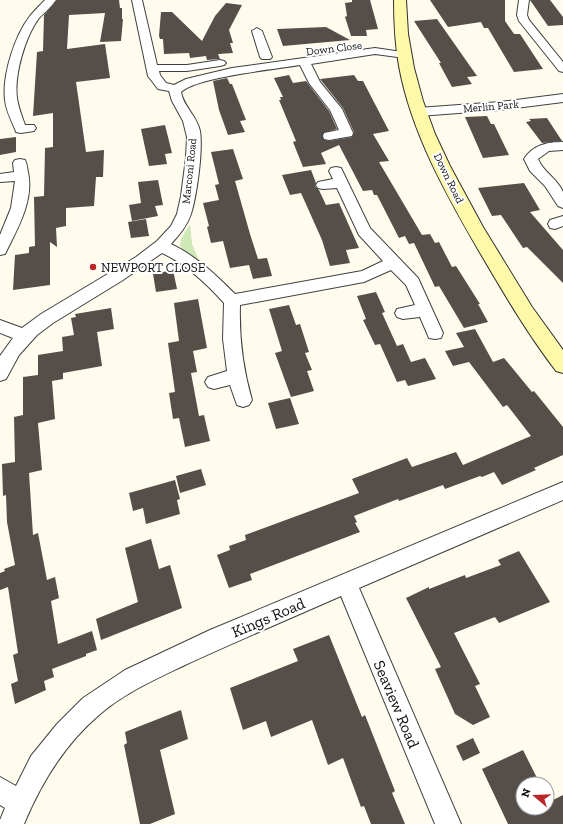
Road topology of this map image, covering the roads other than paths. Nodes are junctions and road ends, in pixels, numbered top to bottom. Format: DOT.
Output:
graph roads {
  1 [pos="51,0"];
  2 [pos="137,0"];
  3 [pos="400,0"];
  4 [pos="524,0"];
  5 [pos="257,31"];
  6 [pos="404,48"];
  7 [pos="266,57"];
  8 [pos="304,62"];
  9 [pos="151,68"];
  10 [pos="563,69"];
  11 [pos="28,71"];
  12 [pos="13,72"];
  13 [pos="176,89"];
  14 [pos="563,98"];
  15 [pos="418,112"];
  16 [pos="30,128"];
  17 [pos="329,136"];
  18 [pos="563,146"];
  19 [pos="3,178"];
  20 [pos="322,185"];
  21 [pos="563,203"];
  22 [pos="161,246"];
  23 [pos="0,250"];
  24 [pos="393,262"];
  25 [pos="232,301"];
  26 [pos="425,310"];
  27 [pos="403,313"];
  28 [pos="0,326"];
  29 [pos="435,333"];
  30 [pos="25,336"];
  31 [pos="542,339"];
  32 [pos="563,355"];
  33 [pos="563,365"];
  34 [pos="0,374"];
  35 [pos="235,376"];
  36 [pos="214,382"];
  37 [pos="243,400"];
  38 [pos="563,491"];
  39 [pos="346,583"];
  40 [pos="10,806"];
  41 [pos="448,824"];
  1 -- 12 [label="street"];
  2 -- 9 [label="street"];
  3 -- 6 [label="street, Down Road"];
  4 -- 10 [label="street"];
  5 -- 7 [label="street"];
  6 -- 7 [label="street, Down Close"];
  6 -- 8 [label="street"];
  6 -- 15 [label="street, Down Road"];
  7 -- 9 [label="street, Down Close"];
  8 -- 13 [label="street"];
  8 -- 17 [label="street"];
  9 -- 13 [label="street"];
  11 -- 12 [label="street"];
  12 -- 16 [label="street"];
  13 -- 22 [label="street, Marconi Road"];
  14 -- 15 [label="street, Merlin Park"];
  15 -- 31 [label="street, Down Road"];
  18 -- 21 [label="street"];
  19 -- 23 [label="street"];
  20 -- 24 [label="street"];
  22 -- 25 [label="street"];
  22 -- 30 [label="street, Marconi Road"];
  24 -- 25 [label="street"];
  24 -- 26 [label="street"];
  25 -- 35 [label="street"];
  26 -- 27 [label="street"];
  26 -- 29 [label="street"];
  28 -- 30 [label="street"];
  30 -- 34 [label="street, Marconi Road"];
  31 -- 32 [label="street, Down Road"];
  31 -- 33 [label="street, Down Road"];
  35 -- 36 [label="street"];
  35 -- 37 [label="street"];
  38 -- 39 [label="street, Kings Road"];
  39 -- 40 [label="street, Kings Road"];
  39 -- 41 [label="street, Seaview Road"];
}
